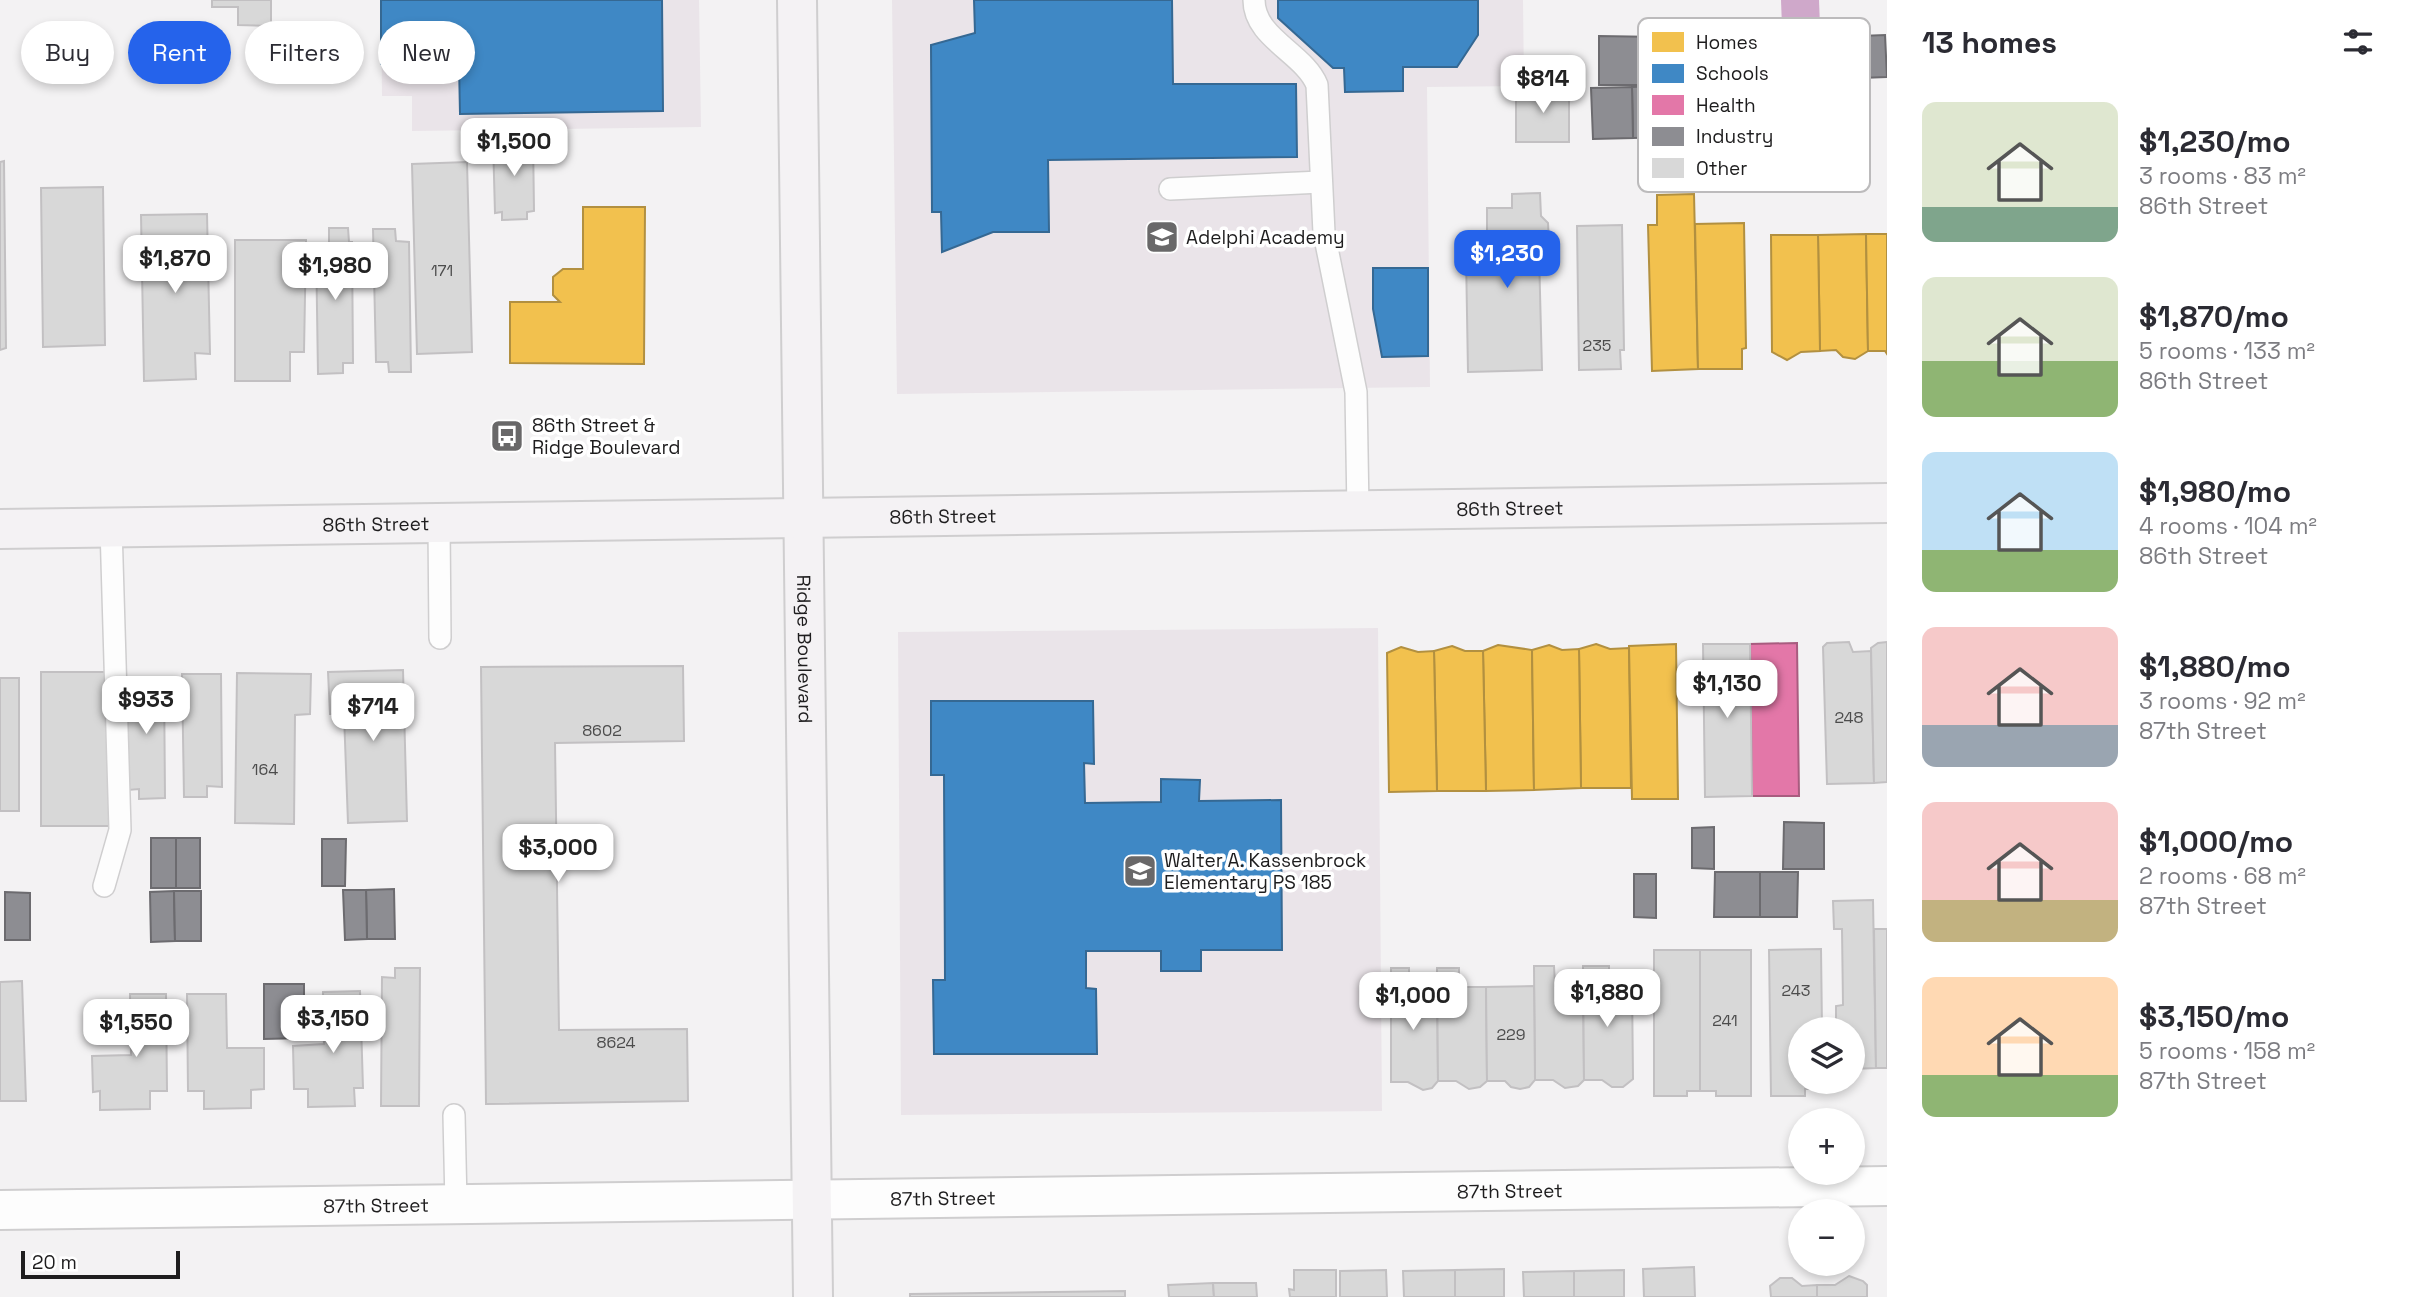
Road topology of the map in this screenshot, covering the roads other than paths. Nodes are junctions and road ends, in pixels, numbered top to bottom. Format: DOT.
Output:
graph roads {
  1 [pos="797,0"];
  2 [pos="1254,0"];
  3 [pos="1321,182"];
  4 [pos="1170,189"];
  5 [pos="1887,503"];
  6 [pos="1358,511"];
  7 [pos="804,519"];
  8 [pos="439,524"];
  9 [pos="111,527"];
  10 [pos="0,529"];
  11 [pos="440,638"];
  12 [pos="104,886"];
  13 [pos="454,1115"];
  14 [pos="1887,1186"];
  15 [pos="812,1200"];
  16 [pos="456,1204"];
  17 [pos="0,1210"];
  18 [pos="813,1297"];
  1 -- 7 [label="main road, Ridge Boulevard"];
  2 -- 3 [label="lane"];
  3 -- 4 [label="lane"];
  3 -- 6 [label="lane"];
  5 -- 6 [label="main road, 86th Street"];
  6 -- 7 [label="main road, 86th Street"];
  7 -- 8 [label="main road, 86th Street"];
  7 -- 15 [label="main road, Ridge Boulevard"];
  8 -- 9 [label="main road, 86th Street"];
  8 -- 11 [label="lane"];
  9 -- 10 [label="main road, 86th Street"];
  9 -- 12 [label="lane"];
  13 -- 16 [label="lane"];
  14 -- 15 [label="street, 87th Street"];
  15 -- 16 [label="street, 87th Street"];
  15 -- 18 [label="main road, Ridge Boulevard"];
  16 -- 17 [label="street, 87th Street"];
}
